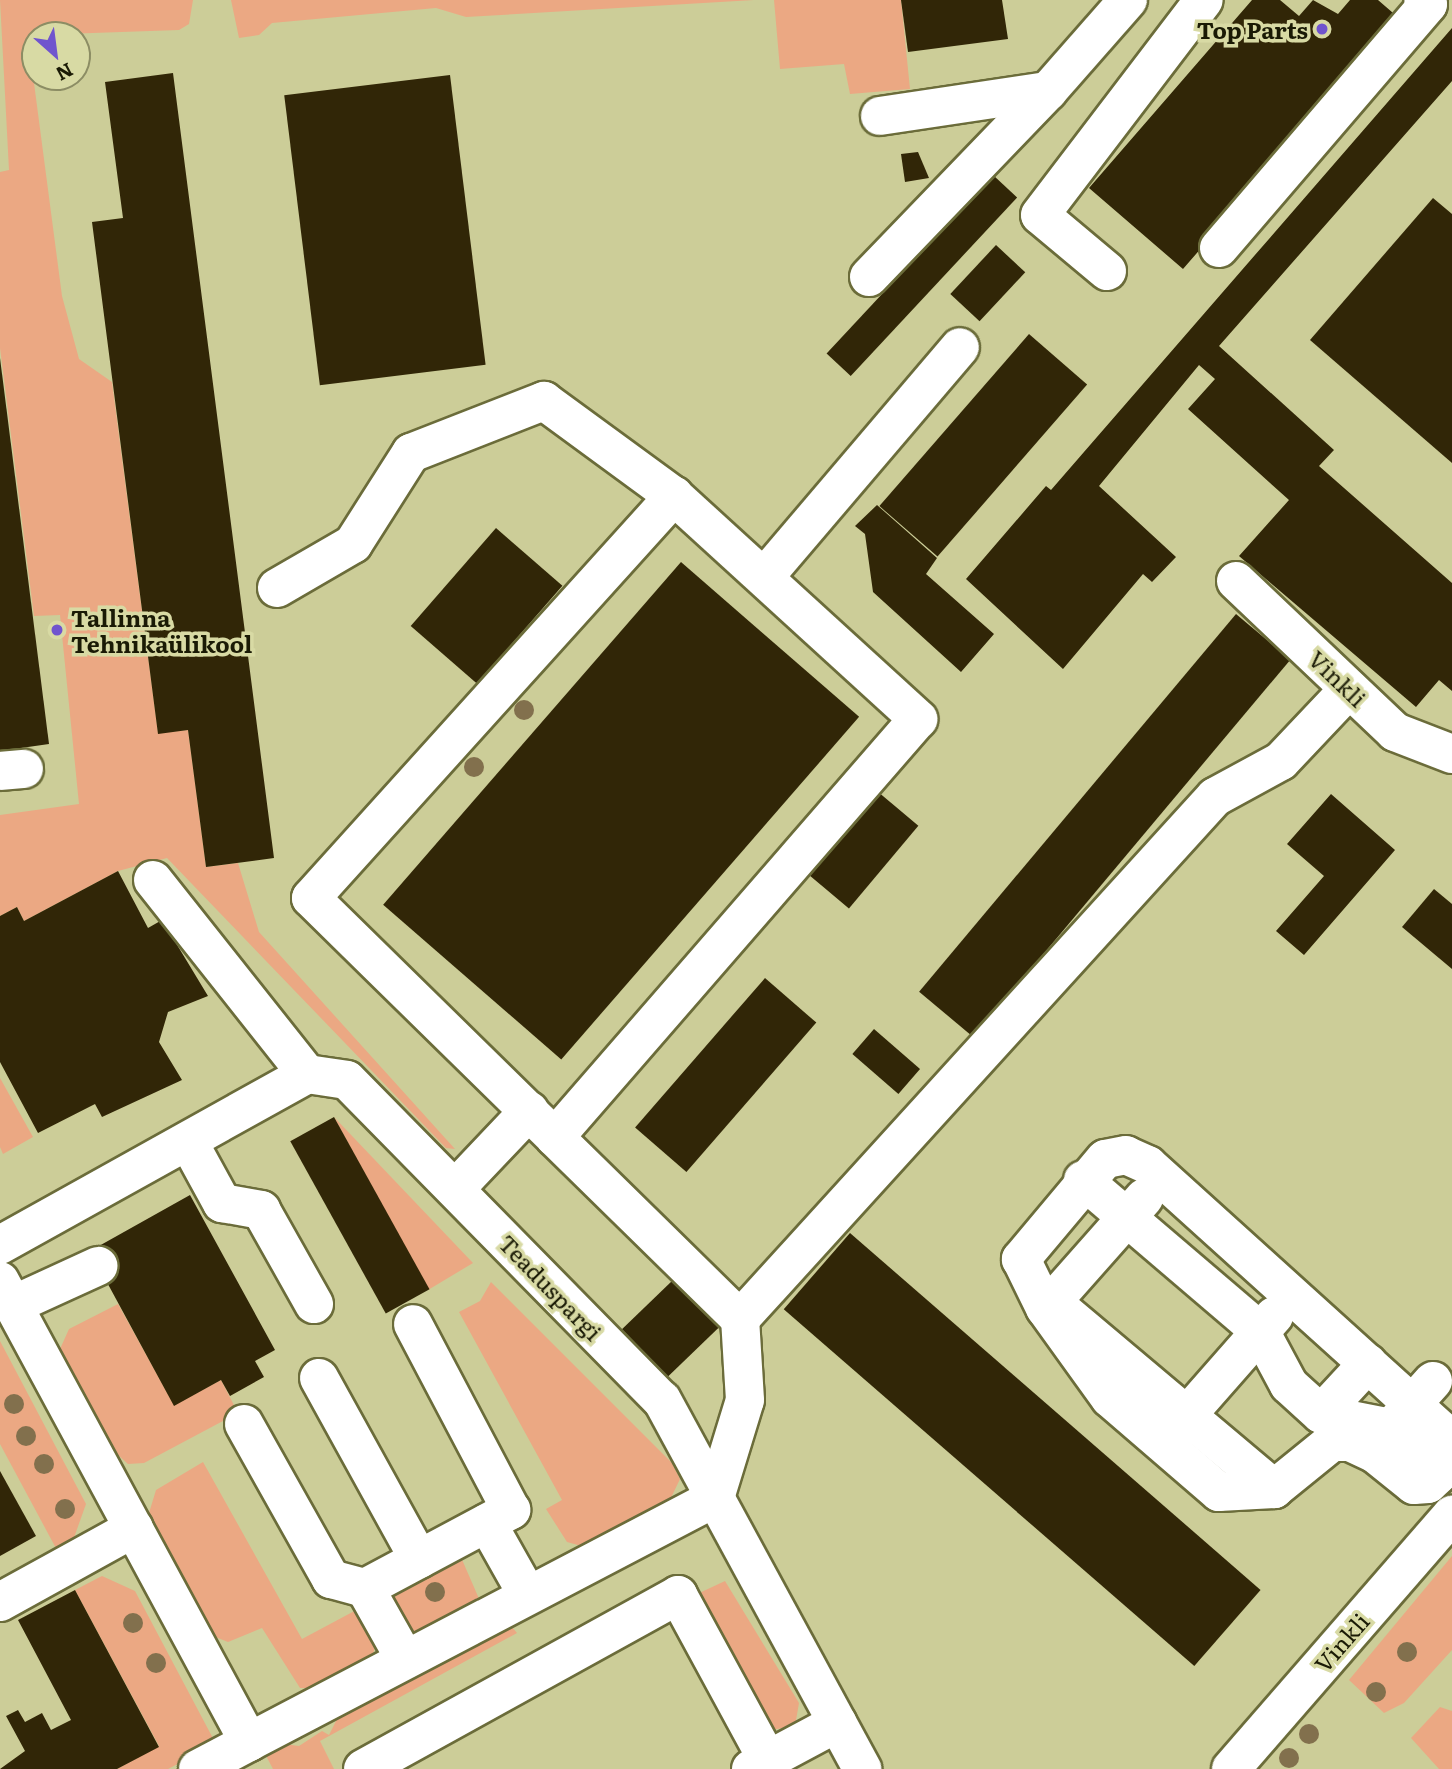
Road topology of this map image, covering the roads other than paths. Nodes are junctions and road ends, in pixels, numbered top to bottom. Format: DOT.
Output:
graph roads {
  1 [pos="1128,0"];
  2 [pos="1204,0"];
  3 [pos="1423,0"];
  4 [pos="1048,91"];
  5 [pos="880,116"];
  6 [pos="1219,248"];
  7 [pos="1107,271"];
  8 [pos="869,277"];
  9 [pos="960,347"];
  10 [pos="674,496"];
  11 [pos="766,575"];
  12 [pos="1236,581"];
  13 [pos="277,588"];
  14 [pos="1349,689"];
  15 [pos="1452,754"];
  16 [pos="153,880"];
  17 [pos="307,1074"];
  18 [pos="542,1124"];
  19 [pos="188,1141"];
  20 [pos="1161,1177"];
  21 [pos="1083,1180"];
  22 [pos="455,1189"];
  23 [pos="1128,1216"];
  24 [pos="0,1245"];
  25 [pos="98,1266"];
  26 [pos="7,1293"];
  27 [pos="1292,1296"];
  28 [pos="314,1304"];
  29 [pos="1057,1315"];
  30 [pos="740,1319"];
  31 [pos="413,1324"];
  32 [pos="1260,1331"];
  33 [pos="1368,1363"];
  34 [pos="319,1378"];
  35 [pos="1188,1413"];
  36 [pos="1321,1414"];
  37 [pos="1403,1416"];
  38 [pos="244,1424"];
  39 [pos="1452,1440"];
  40 [pos="1159,1447"];
  41 [pos="1445,1469"];
  42 [pos="1270,1485"];
  43 [pos="715,1498"];
  44 [pos="1452,1515"];
  45 [pos="487,1523"];
  46 [pos="134,1528"];
  47 [pos="419,1559"];
  48 [pos="365,1588"];
  49 [pos="527,1594"];
  50 [pos="0,1602"];
  51 [pos="405,1659"];
  52 [pos="837,1723"];
  53 [pos="248,1742"];
  54 [pos="755,1767"];
  55 [pos="198,1769"];
  56 [pos="363,1769"];
  57 [pos="862,1769"];
  58 [pos="1231,1769"];
  1 -- 4 [label="lane"];
  2 -- 7 [label="lane"];
  3 -- 6 [label="lane"];
  4 -- 5 [label="lane"];
  4 -- 8 [label="lane"];
  9 -- 11 [label="lane"];
  10 -- 11 [label="lane"];
  10 -- 13 [label="lane"];
  10 -- 18 [label="lane"];
  11 -- 18 [label="lane"];
  12 -- 14 [label="lane, Vinkli"];
  14 -- 15 [label="lane, Vinkli"];
  14 -- 30 [label="lane"];
  16 -- 17 [label="lane"];
  17 -- 19 [label="lane"];
  17 -- 22 [label="lane, Teaduspargi"];
  18 -- 22 [label="lane"];
  18 -- 30 [label="lane"];
  19 -- 24 [label="lane"];
  19 -- 28 [label="lane"];
  20 -- 21 [label="lane"];
  20 -- 23 [label="lane"];
  20 -- 27 [label="lane"];
  21 -- 23 [label="lane"];
  21 -- 29 [label="lane"];
  22 -- 43 [label="lane, Teaduspargi"];
  23 -- 29 [label="lane"];
  23 -- 32 [label="lane"];
  25 -- 26 [label="lane"];
  26 -- 46 [label="lane"];
  27 -- 32 [label="lane"];
  27 -- 33 [label="lane"];
  29 -- 35 [label="lane"];
  29 -- 40 [label="lane"];
  30 -- 43 [label="lane"];
  31 -- 45 [label="lane"];
  32 -- 35 [label="lane"];
  32 -- 36 [label="lane"];
  33 -- 36 [label="lane"];
  33 -- 37 [label="lane"];
  34 -- 47 [label="lane"];
  35 -- 40 [label="lane"];
  35 -- 42 [label="lane"];
  36 -- 37 [label="lane"];
  36 -- 42 [label="lane"];
  37 -- 39 [label="lane"];
  37 -- 41 [label="lane"];
  37 -- 42 [label="lane"];
  38 -- 48 [label="lane"];
  40 -- 42 [label="lane"];
  43 -- 49 [label="lane"];
  43 -- 52 [label="lane, Teaduspargi"];
  44 -- 58 [label="lane, Vinkli"];
  45 -- 47 [label="lane"];
  45 -- 49 [label="lane"];
  46 -- 50 [label="lane"];
  46 -- 53 [label="lane"];
  47 -- 48 [label="lane"];
  48 -- 51 [label="lane"];
  49 -- 51 [label="lane"];
  51 -- 53 [label="lane"];
  52 -- 54 [label="lane"];
  52 -- 57 [label="lane, Teaduspargi"];
  53 -- 55 [label="lane"];
  54 -- 56 [label="lane"];
}
